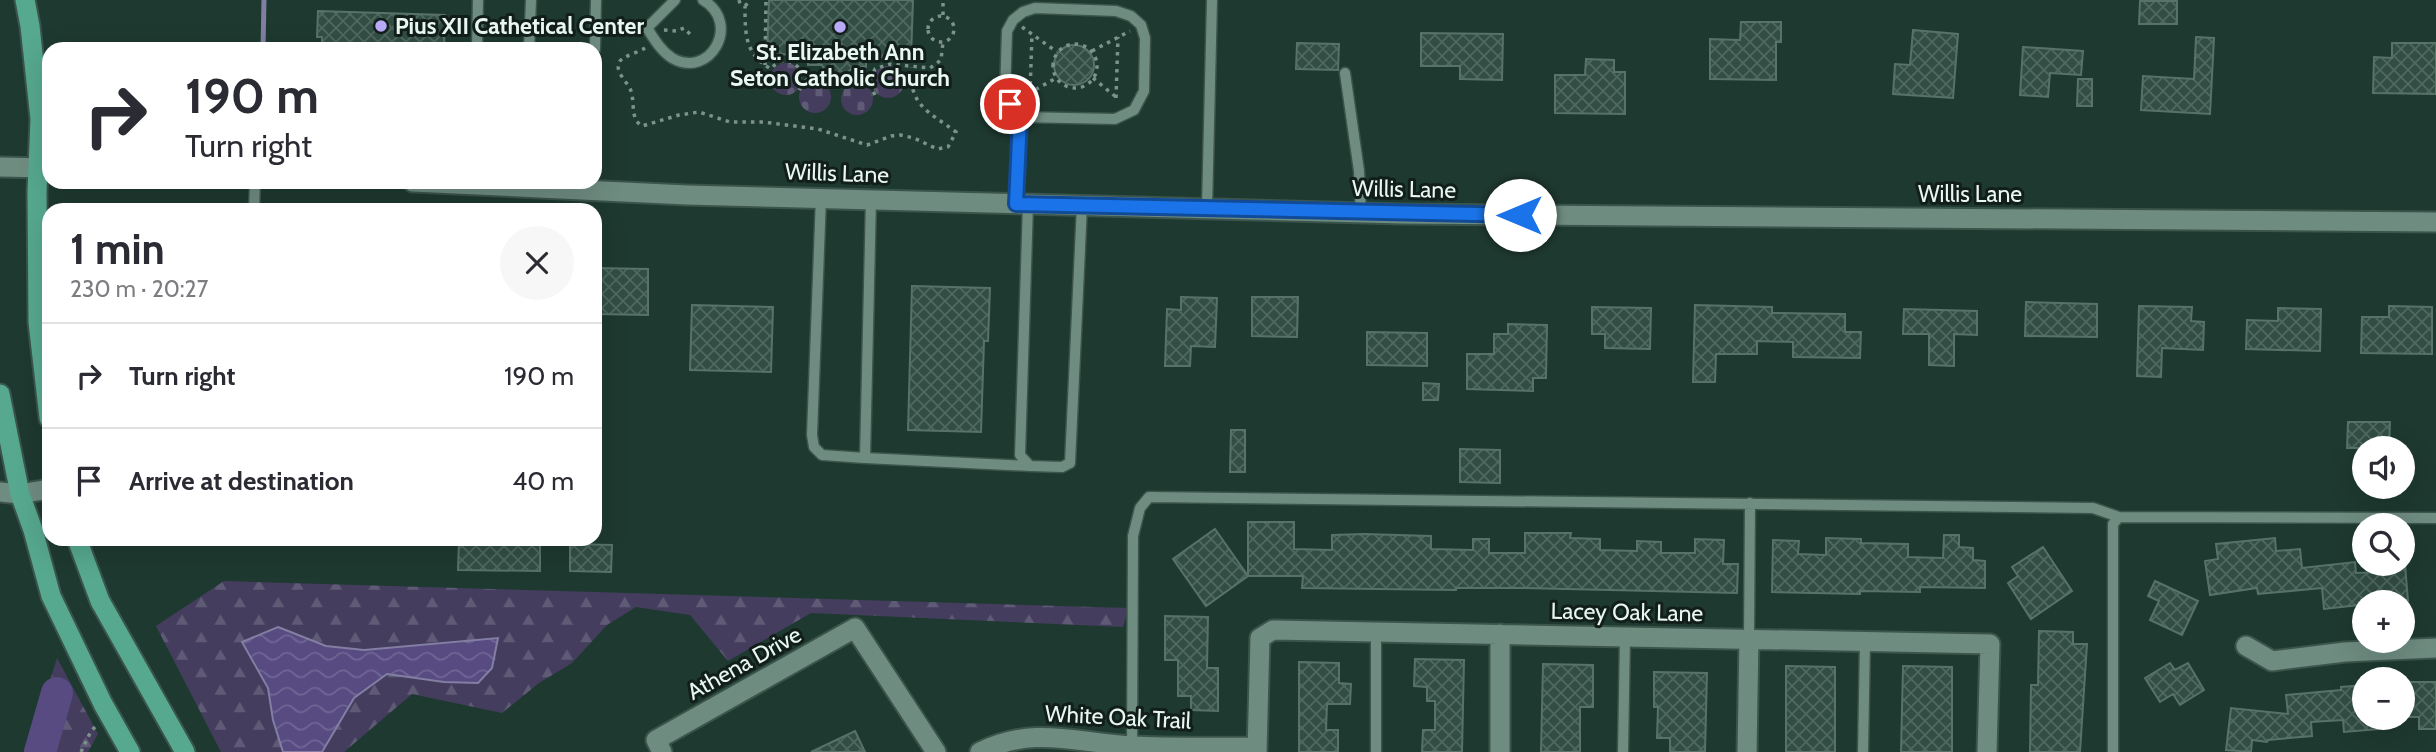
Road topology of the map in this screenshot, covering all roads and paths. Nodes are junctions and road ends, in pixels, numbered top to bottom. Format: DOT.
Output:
graph roads {
  1 [pos="25,0"];
  2 [pos="478,0"];
  3 [pos="531,0"];
  4 [pos="596,0"];
  5 [pos="675,0"];
  6 [pos="703,0"];
  7 [pos="739,0"];
  8 [pos="751,0"];
  9 [pos="765,0"];
  10 [pos="943,0"];
  11 [pos="1212,0"];
  12 [pos="745,6"];
  13 [pos="943,16"];
  14 [pos="1013,20"];
  15 [pos="1140,25"];
  16 [pos="596,27"];
  17 [pos="647,28"];
  18 [pos="690,34"];
  19 [pos="1032,34"];
  20 [pos="1118,37"];
  21 [pos="655,41"];
  22 [pos="477,42"];
  23 [pos="529,42"];
  24 [pos="595,42"];
  25 [pos="943,42"];
  26 [pos="1092,51"];
  27 [pos="1057,52"];
  28 [pos="765,65"];
  29 [pos="911,67"];
  30 [pos="1345,73"];
  31 [pos="1056,78"];
  32 [pos="1093,78"];
  33 [pos="807,79"];
  34 [pos="869,84"];
  35 [pos="799,90"];
  36 [pos="1030,93"];
  37 [pos="875,95"];
  38 [pos="1116,98"];
  39 [pos="1010,104"];
  40 [pos="1132,111"];
  41 [pos="1020,117"];
  42 [pos="42,144"];
  43 [pos="0,167"];
  44 [pos="42,168"];
  45 [pos="602,187"];
  46 [pos="821,197"];
  47 [pos="872,199"];
  48 [pos="1022,204"];
  49 [pos="1082,205"];
  50 [pos="1208,208"];
  51 [pos="1361,213"];
  52 [pos="42,219"];
  53 [pos="2436,222"];
  54 [pos="42,357"];
  55 [pos="0,394"];
  56 [pos="865,458"];
  57 [pos="1030,466"];
  58 [pos="42,490"];
  59 [pos="10,493"];
  60 [pos="1750,503"];
  61 [pos="2119,517"];
  62 [pos="2436,518"];
  63 [pos="80,546"];
  64 [pos="1376,632"];
  65 [pos="1500,634"];
  66 [pos="1625,636"];
  67 [pos="1749,638"];
  68 [pos="1865,641"];
  69 [pos="2246,646"];
  70 [pos="2436,648"];
  71 [pos="109,714"];
  72 [pos="659,746"];
  73 [pos="1132,749"];
  74 [pos="1257,750"];
  75 [pos="80,752"];
  76 [pos="130,752"];
  77 [pos="185,752"];
  78 [pos="936,752"];
  79 [pos="980,752"];
  80 [pos="1376,752"];
  81 [pos="1500,752"];
  82 [pos="1623,752"];
  83 [pos="1747,752"];
  84 [pos="1863,752"];
  85 [pos="1987,752"];
  86 [pos="2113,752"];
  1 -- 42 [label="main road"];
  2 -- 22 [label="lane"];
  3 -- 23 [label="lane"];
  4 -- 16 [label="lane"];
  5 -- 17 [label="lane"];
  6 -- 21 [label="lane"];
  7 -- 12 [label="path"];
  8 -- 12 [label="path"];
  9 -- 28 [label="path"];
  10 -- 13 [label="path"];
  11 -- 50 [label="lane"];
  12 -- 28 [label="path"];
  13 -- 25 [label="path"];
  13 -- 25 [label="path"];
  14 -- 15 [label="lane"];
  14 -- 19 [label="path"];
  14 -- 39 [label="lane"];
  15 -- 20 [label="path"];
  15 -- 40 [label="lane"];
  16 -- 17 [label="lane"];
  16 -- 24 [label="lane"];
  17 -- 18 [label="path"];
  17 -- 21 [label="lane"];
  19 -- 27 [label="path"];
  19 -- 36 [label="path"];
  20 -- 26 [label="path"];
  20 -- 38 [label="path"];
  21 -- 29 [label="path"];
  25 -- 29 [label="path"];
  26 -- 27 [label="path"];
  26 -- 32 [label="path"];
  27 -- 31 [label="path"];
  28 -- 33 [label="path"];
  29 -- 34 [label="path"];
  30 -- 51 [label="lane"];
  31 -- 32 [label="path"];
  31 -- 36 [label="path"];
  32 -- 38 [label="path"];
  33 -- 34 [label="path"];
  33 -- 35 [label="path"];
  34 -- 37 [label="path"];
  36 -- 39 [label="path"];
  38 -- 40 [label="path"];
  39 -- 41 [label="lane"];
  40 -- 41 [label="lane"];
  41 -- 48 [label="lane"];
  43 -- 44 [label="street"];
  45 -- 46 [label="street, Willis Lane"];
  46 -- 47 [label="street, Willis Lane"];
  46 -- 56 [label="lane"];
  47 -- 48 [label="street, Willis Lane"];
  47 -- 56 [label="lane"];
  48 -- 49 [label="street, Willis Lane"];
  48 -- 57 [label="lane"];
  49 -- 50 [label="street, Willis Lane"];
  49 -- 57 [label="lane"];
  50 -- 51 [label="street, Willis Lane"];
  51 -- 53 [label="street, Willis Lane"];
  52 -- 54 [label="main road"];
  55 -- 59 [label="main road"];
  56 -- 57 [label="lane"];
  58 -- 59 [label="street"];
  59 -- 71 [label="main road"];
  60 -- 61 [label="lane"];
  60 -- 67 [label="lane"];
  60 -- 73 [label="lane"];
  61 -- 62 [label="lane"];
  61 -- 86 [label="lane"];
  63 -- 77 [label="main road"];
  64 -- 65 [label="street, Lacey Oak Lane"];
  64 -- 74 [label="street, Lacey Oak Lane"];
  64 -- 80 [label="lane"];
  65 -- 66 [label="street, Lacey Oak Lane"];
  65 -- 81 [label="street"];
  66 -- 67 [label="street, Lacey Oak Lane"];
  66 -- 82 [label="lane"];
  67 -- 68 [label="street, Lacey Oak Lane"];
  67 -- 83 [label="street"];
  68 -- 84 [label="lane"];
  68 -- 85 [label="street, Lacey Oak Lane"];
  69 -- 70 [label="street"];
  71 -- 75 [label="path"];
  71 -- 76 [label="main road"];
  72 -- 78 [label="street, Athena Drive"];
  73 -- 74 [label="street, White Oak Trail"];
  73 -- 79 [label="street, White Oak Trail"];
}
